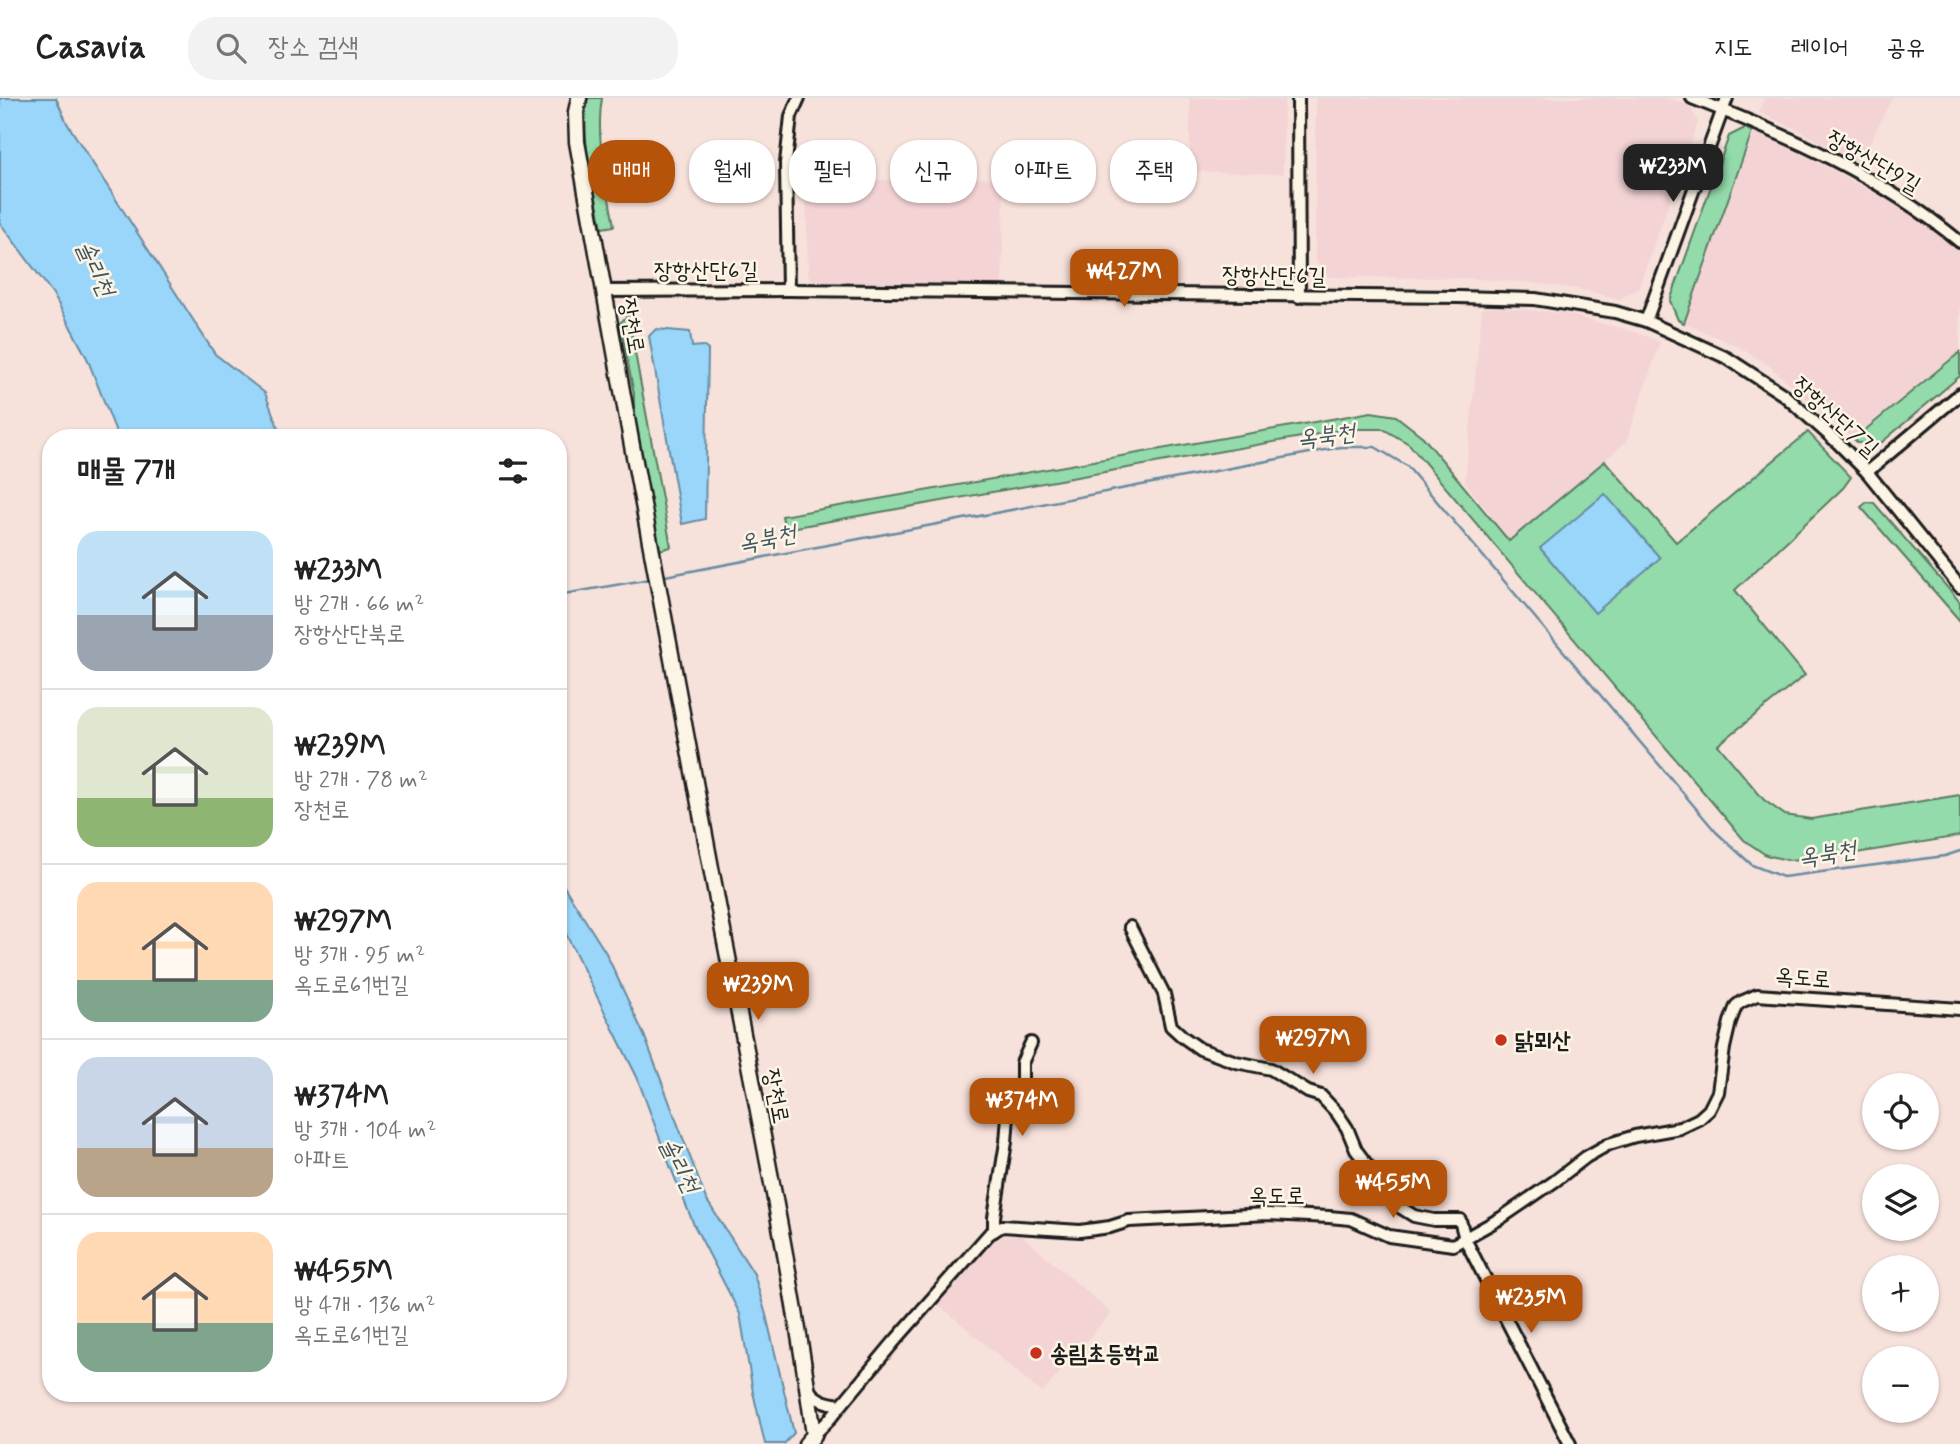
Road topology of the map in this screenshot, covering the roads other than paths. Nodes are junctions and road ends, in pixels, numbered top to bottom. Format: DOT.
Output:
graph roads {
  1 [pos="579,98"];
  2 [pos="799,98"];
  3 [pos="1298,98"];
  4 [pos="1692,98"];
  5 [pos="1727,98"];
  6 [pos="1723,110"];
  7 [pos="1960,242"];
  8 [pos="788,290"];
  9 [pos="604,291"];
  10 [pos="1298,297"];
  11 [pos="1647,321"];
  12 [pos="1960,394"];
  13 [pos="1867,472"];
  14 [pos="1960,587"];
  15 [pos="1130,927"];
  16 [pos="1960,1009"];
  17 [pos="1031,1043"];
  18 [pos="994,1231"];
  19 [pos="1465,1240"];
  20 [pos="806,1387"];
  21 [pos="841,1405"];
  22 [pos="810,1439"];
  23 [pos="1570,1444"];
  1 -- 9 [label="main road, 장천로"];
  2 -- 8 [label="street"];
  3 -- 10 [label="street"];
  4 -- 6 [label="street, 장항산단9길"];
  5 -- 6 [label="street"];
  6 -- 7 [label="street, 장항산단9길"];
  6 -- 11 [label="street"];
  8 -- 9 [label="street, 장항산단6길"];
  8 -- 10 [label="street, 장항산단6길"];
  9 -- 20 [label="main road, 장천로"];
  10 -- 11 [label="street, 장항산단6길"];
  11 -- 13 [label="street, 장항산단7길"];
  12 -- 13 [label="street"];
  13 -- 14 [label="street, 장항산단7길"];
  15 -- 19 [label="street"];
  16 -- 19 [label="street, 옥도로"];
  17 -- 18 [label="street"];
  18 -- 19 [label="street, 옥도로"];
  18 -- 21 [label="street"];
  19 -- 23 [label="street"];
  20 -- 21 [label="street"];
  20 -- 22 [label="main road, 장천로"];
  21 -- 22 [label="street"];
}
